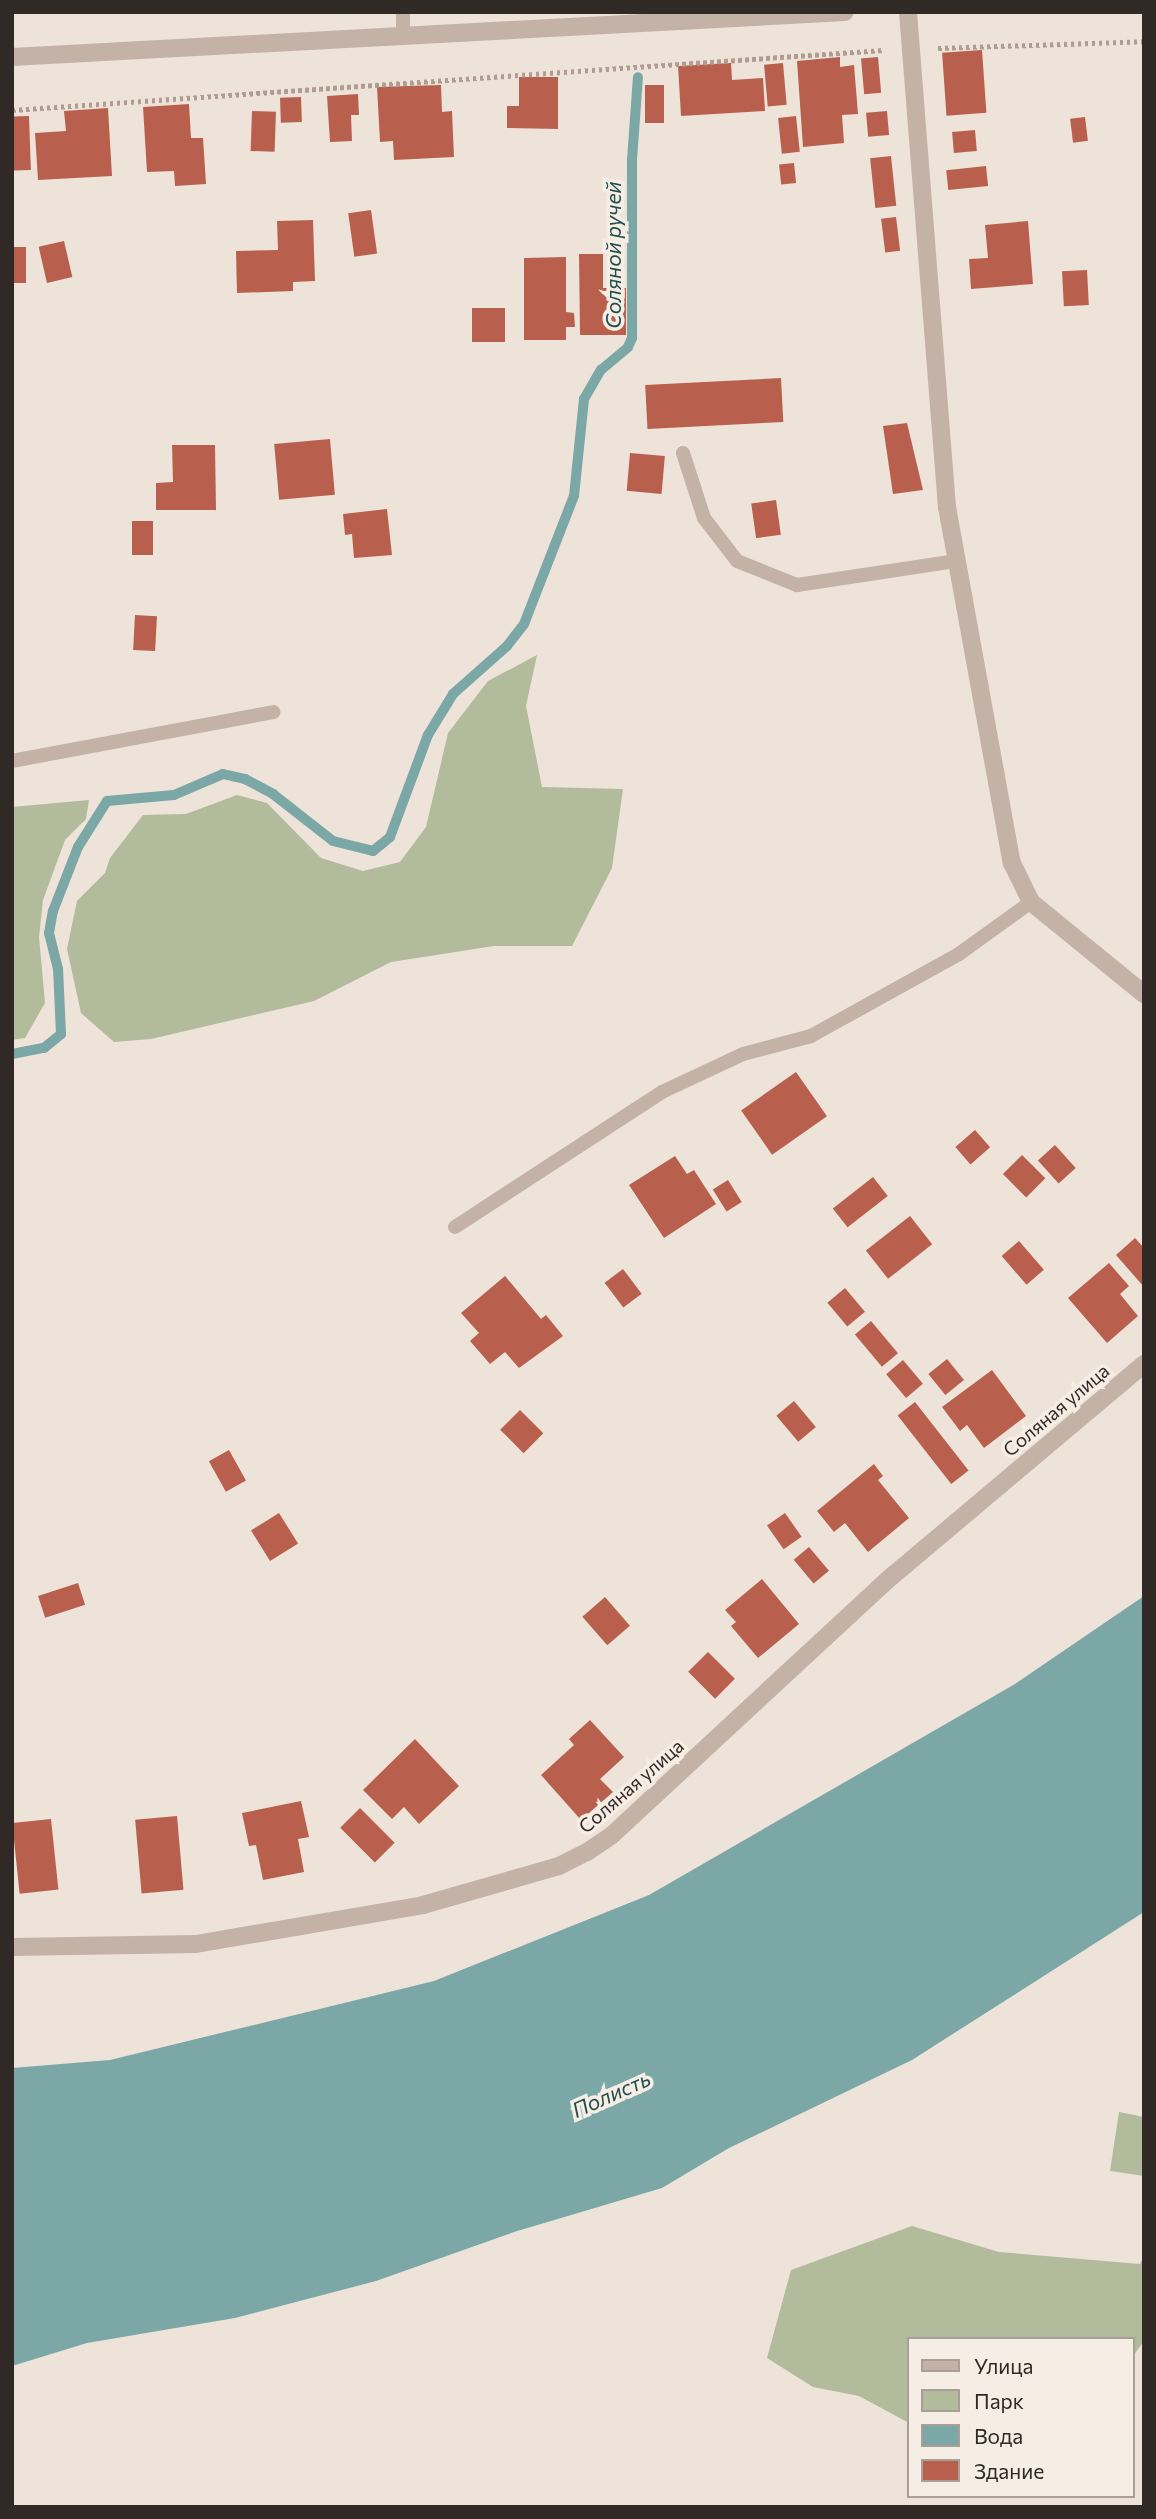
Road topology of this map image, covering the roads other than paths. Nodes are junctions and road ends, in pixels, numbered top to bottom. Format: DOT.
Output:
graph roads {
  1 [pos="403,12"];
  2 [pos="845,12"];
  3 [pos="908,12"];
  4 [pos="402,34"];
  5 [pos="12,57"];
  6 [pos="683,453"];
  7 [pos="955,561"];
  8 [pos="274,712"];
  9 [pos="12,761"];
  10 [pos="1031,902"];
  11 [pos="1144,995"];
  12 [pos="455,1227"];
  13 [pos="1144,1364"];
  14 [pos="12,1947"];
  1 -- 4 [label="lane"];
  2 -- 4 [label="street"];
  3 -- 7 [label="street"];
  4 -- 5 [label="street"];
  6 -- 7 [label="lane"];
  7 -- 10 [label="street"];
  8 -- 9 [label="lane"];
  10 -- 11 [label="street"];
  10 -- 12 [label="lane"];
  13 -- 14 [label="street, Соляная улица"];
}
